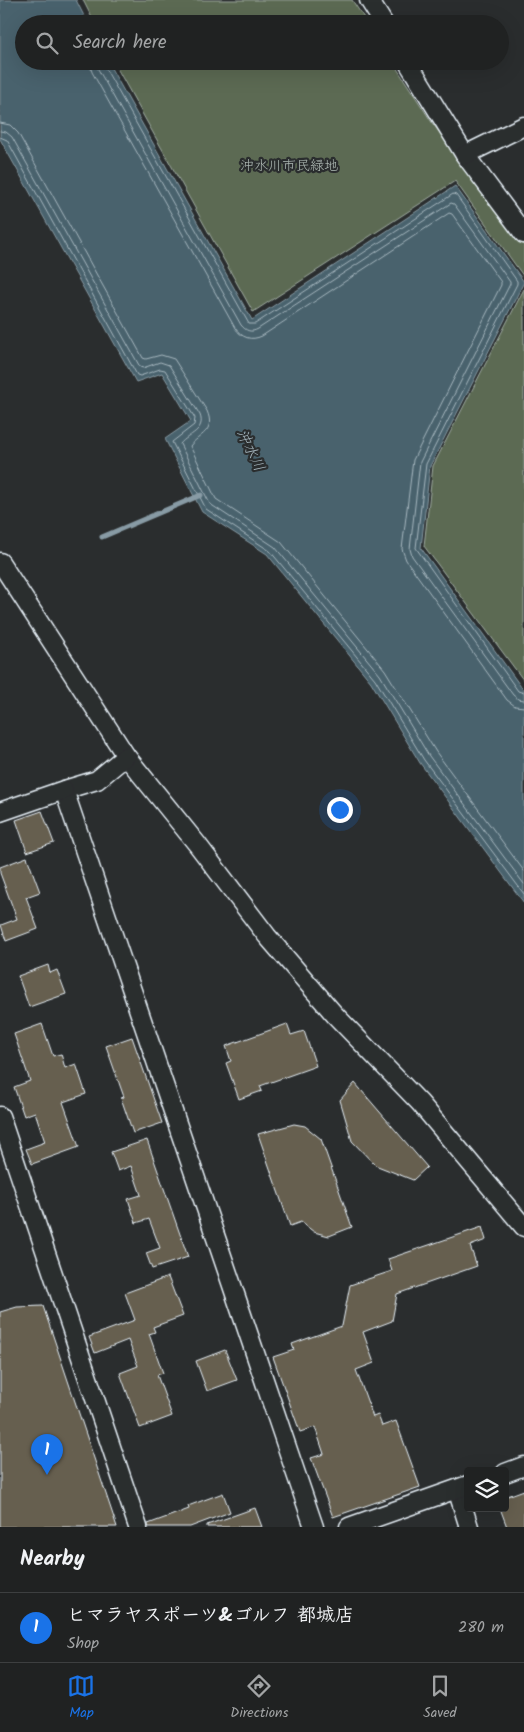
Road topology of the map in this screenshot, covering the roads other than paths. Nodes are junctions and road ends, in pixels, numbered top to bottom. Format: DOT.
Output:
graph roads {
  1 [pos="369,0"];
  2 [pos="378,15"];
  3 [pos="413,70"];
  4 [pos="524,126"];
  5 [pos="465,155"];
  6 [pos="524,234"];
  7 [pos="0,562"];
  8 [pos="126,756"];
  9 [pos="64,790"];
  10 [pos="0,812"];
  11 [pos="0,1116"];
  12 [pos="524,1227"];
  13 [pos="524,1466"];
  14 [pos="509,1472"];
  15 [pos="462,1487"];
  16 [pos="138,1527"];
  17 [pos="314,1527"];
  18 [pos="349,1527"];
  19 [pos="470,1527"];
  1 -- 2 [label="street"];
  3 -- 5 [label="street"];
  4 -- 5 [label="street"];
  5 -- 6 [label="street"];
  7 -- 8 [label="street"];
  8 -- 9 [label="street"];
  8 -- 12 [label="street"];
  9 -- 10 [label="street"];
  9 -- 17 [label="street"];
  11 -- 16 [label="street"];
  13 -- 14 [label="street"];
  15 -- 18 [label="street"];
  15 -- 19 [label="street"];
}
